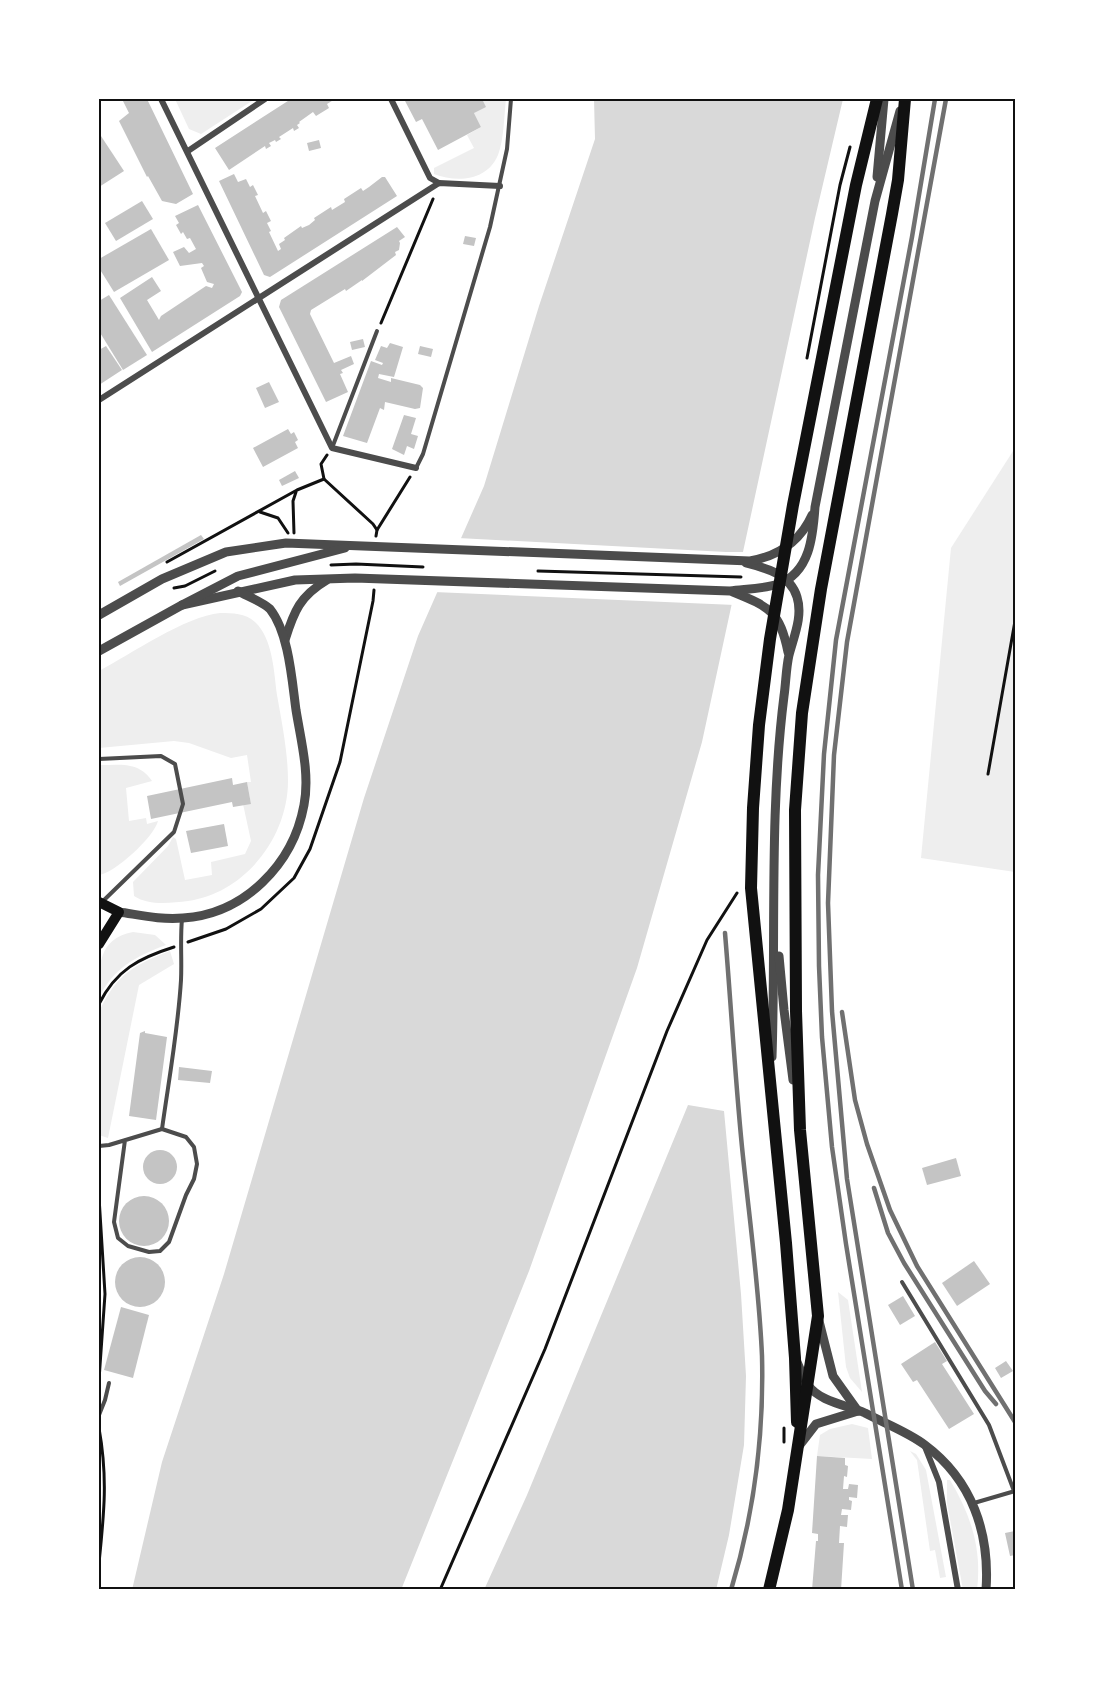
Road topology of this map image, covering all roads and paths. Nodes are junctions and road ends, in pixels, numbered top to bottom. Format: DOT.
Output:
graph roads {
  1 [pos="161,99"];
  2 [pos="265,99"];
  3 [pos="391,99"];
  4 [pos="511,99"];
  5 [pos="878,99"];
  6 [pos="884,99"];
  7 [pos="904,99"];
  8 [pos="188,151"];
  9 [pos="439,183"];
  10 [pos="500,186"];
  11 [pos="874,201"];
  12 [pos="260,299"];
  13 [pos="377,331"];
  14 [pos="99,400"];
  15 [pos="332,448"];
  16 [pos="416,468"];
  17 [pos="324,479"];
  18 [pos="297,490"];
  19 [pos="815,507"];
  20 [pos="260,512"];
  21 [pos="376,530"];
  22 [pos="376,542"];
  23 [pos="356,545"];
  24 [pos="375,554"];
  25 [pos="738,561"];
  26 [pos="324,566"];
  27 [pos="375,566"];
  28 [pos="159,567"];
  29 [pos="222,567"];
  30 [pos="430,567"];
  31 [pos="536,571"];
  32 [pos="738,577"];
  33 [pos="329,579"];
  34 [pos="787,579"];
  35 [pos="171,588"];
  36 [pos="374,589"];
  37 [pos="238,591"];
  38 [pos="730,591"];
  39 [pos="182,605"];
  40 [pos="99,615"];
  41 [pos="1015,621"];
  42 [pos="285,640"];
  43 [pos="99,651"];
  44 [pos="789,656"];
  45 [pos="99,759"];
  46 [pos="988,774"];
  47 [pos="774,891"];
  48 [pos="99,903"];
  49 [pos="738,904"];
  50 [pos="119,912"];
  51 [pos="182,918"];
  52 [pos="187,943"];
  53 [pos="99,944"];
  54 [pos="168,949"];
  55 [pos="99,1004"];
  56 [pos="771,1087"];
  57 [pos="162,1129"];
  58 [pos="800,1130"];
  59 [pos="125,1140"];
  60 [pos="99,1146"];
  61 [pos="99,1197"];
  62 [pos="902,1282"];
  63 [pos="818,1316"];
  64 [pos="795,1358"];
  65 [pos="99,1382"];
  66 [pos="109,1383"];
  67 [pos="809,1386"];
  68 [pos="858,1410"];
  69 [pos="99,1415"];
  70 [pos="784,1425"];
  71 [pos="99,1428"];
  72 [pos="924,1444"];
  73 [pos="784,1447"];
  74 [pos="797,1448"];
  75 [pos="1014,1491"];
  76 [pos="973,1503"];
  77 [pos="99,1563"];
  78 [pos="440,1590"];
  79 [pos="769,1590"];
  80 [pos="958,1590"];
  81 [pos="986,1590"];
  1 -- 8 [label="street"];
  2 -- 8 [label="street"];
  3 -- 9 [label="street"];
  4 -- 10 [label="lane"];
  5 -- 56 [label="main road"];
  6 -- 11 [label="street"];
  7 -- 11 [label="street"];
  7 -- 58 [label="main road"];
  8 -- 12 [label="street"];
  9 -- 10 [label="street"];
  9 -- 12 [label="street"];
  9 -- 13 [label="path"];
  10 -- 16 [label="lane"];
  11 -- 19 [label="street"];
  12 -- 14 [label="street"];
  12 -- 15 [label="street"];
  13 -- 15 [label="lane"];
  15 -- 16 [label="street"];
  15 -- 17 [label="path"];
  16 -- 21 [label="path"];
  17 -- 18 [label="path"];
  17 -- 21 [label="path"];
  18 -- 20 [label="path"];
  18 -- 20 [label="path"];
  19 -- 25 [label="street"];
  19 -- 34 [label="street"];
  20 -- 28 [label="path"];
  21 -- 22 [label="path"];
  23 -- 25 [label="street"];
  23 -- 39 [label="street"];
  23 -- 40 [label="street"];
  24 -- 27 [label="path"];
  25 -- 34 [label="street"];
  26 -- 30 [label="path"];
  29 -- 35 [label="path"];
  31 -- 32 [label="path"];
  33 -- 37 [label="street"];
  33 -- 38 [label="street"];
  33 -- 42 [label="street"];
  34 -- 38 [label="street"];
  34 -- 44 [label="street"];
  36 -- 52 [label="path"];
  37 -- 39 [label="street"];
  37 -- 42 [label="street"];
  38 -- 44 [label="street"];
  39 -- 43 [label="street"];
  41 -- 46 [label="path"];
  42 -- 51 [label="street"];
  44 -- 47 [label="street"];
  45 -- 48 [label="lane"];
  47 -- 56 [label="street"];
  47 -- 58 [label="street"];
  48 -- 50 [label="main road"];
  49 -- 78 [label="path"];
  50 -- 51 [label="street"];
  50 -- 53 [label="main road"];
  51 -- 57 [label="lane"];
  54 -- 55 [label="path"];
  56 -- 64 [label="main road"];
  57 -- 59 [label="lane"];
  57 -- 59 [label="lane"];
  58 -- 63 [label="main road"];
  59 -- 60 [label="lane"];
  61 -- 65 [label="path"];
  62 -- 75 [label="lane"];
  63 -- 67 [label="main road"];
  63 -- 68 [label="street"];
  64 -- 67 [label="street"];
  64 -- 74 [label="main road"];
  66 -- 69 [label="lane"];
  67 -- 68 [label="street"];
  67 -- 74 [label="main road"];
  68 -- 72 [label="street"];
  68 -- 74 [label="street"];
  70 -- 73 [label="path"];
  71 -- 77 [label="path"];
  72 -- 76 [label="street"];
  72 -- 80 [label="street"];
  74 -- 79 [label="main road"];
  75 -- 76 [label="lane"];
  76 -- 81 [label="street"];
}
